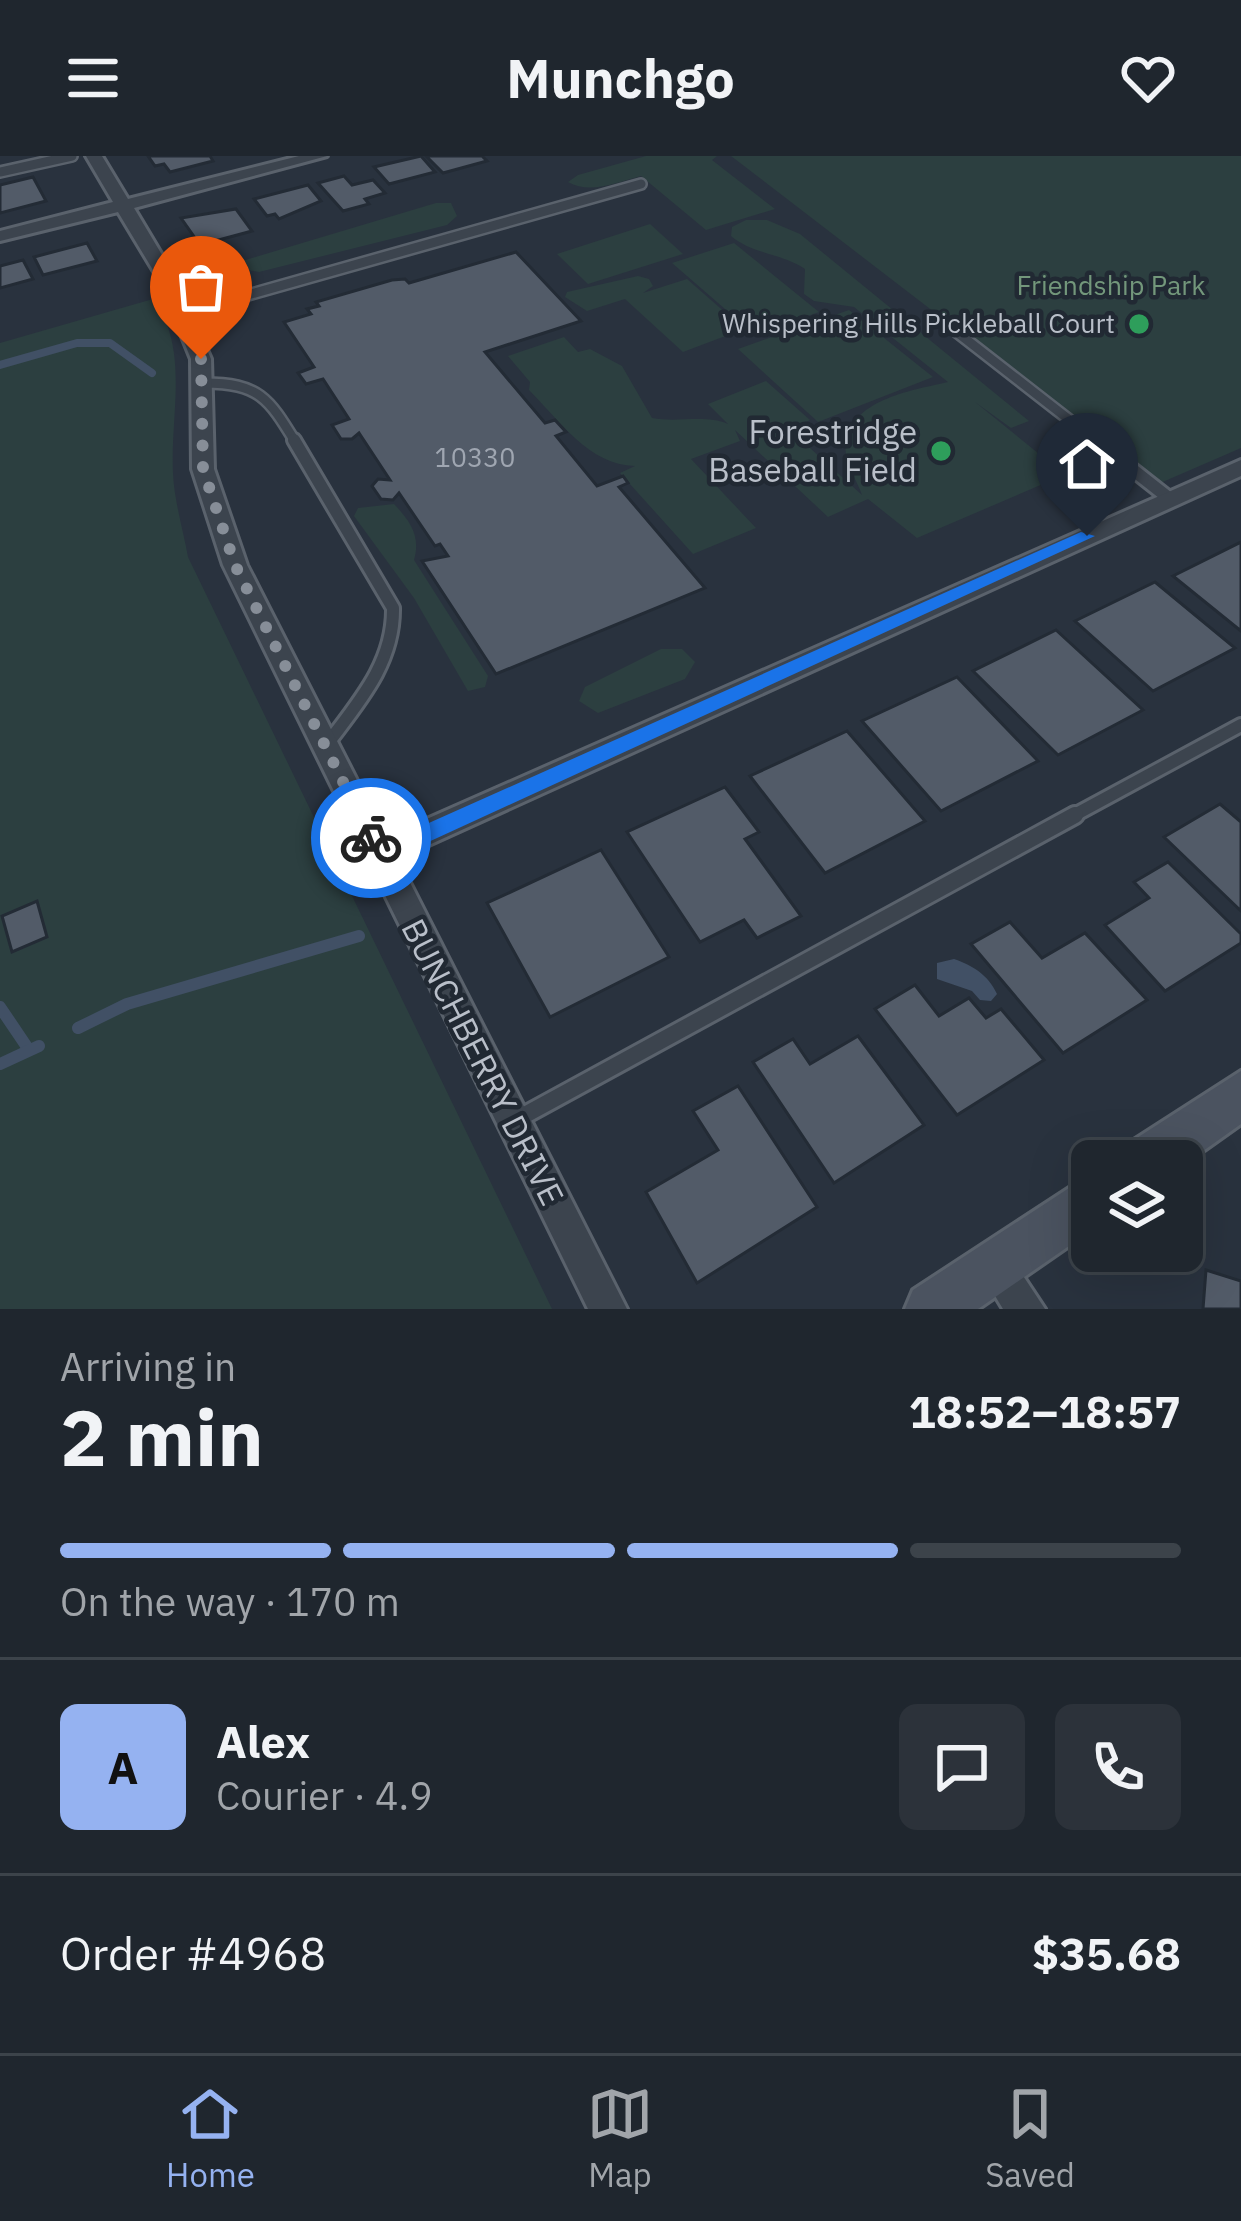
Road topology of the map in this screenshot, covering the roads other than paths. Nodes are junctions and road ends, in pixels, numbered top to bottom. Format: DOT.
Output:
graph roads {
  1 [pos="71,156"];
  2 [pos="94,156"];
  3 [pos="319,156"];
  4 [pos="269,162"];
  5 [pos="0,172"];
  6 [pos="641,184"];
  7 [pos="126,205"];
  8 [pos="0,236"];
  9 [pos="184,313"];
  10 [pos="945,323"];
  11 [pos="205,383"];
  12 [pos="1241,467"];
  13 [pos="1170,499"];
  14 [pos="1241,725"];
  15 [pos="325,747"];
  16 [pos="379,854"];
  17 [pos="1239,1101"];
  18 [pos="512,1122"];
  19 [pos="1179,1140"];
  20 [pos="1071,1214"];
  21 [pos="995,1266"];
  22 [pos="608,1309"];
  23 [pos="932,1309"];
  24 [pos="1026,1309"];
  1 -- 5 [label="lane"];
  2 -- 7 [label="street, BUNCHBERRY DRIVE"];
  3 -- 4 [label="street"];
  4 -- 7 [label="street"];
  6 -- 9 [label="lane"];
  7 -- 8 [label="street"];
  7 -- 9 [label="street, BUNCHBERRY DRIVE"];
  9 -- 11 [label="street, BUNCHBERRY DRIVE"];
  10 -- 13 [label="lane"];
  11 -- 15 [label="street, BUNCHBERRY DRIVE"];
  11 -- 15 [label="lane"];
  12 -- 13 [label="street"];
  13 -- 16 [label="street"];
  14 -- 18 [label="lane"];
  15 -- 16 [label="street, BUNCHBERRY DRIVE"];
  16 -- 18 [label="street, BUNCHBERRY DRIVE"];
  17 -- 19 [label="street"];
  18 -- 22 [label="street, BUNCHBERRY DRIVE"];
  20 -- 21 [label="street"];
  21 -- 23 [label="street"];
  21 -- 24 [label="street"];
}
